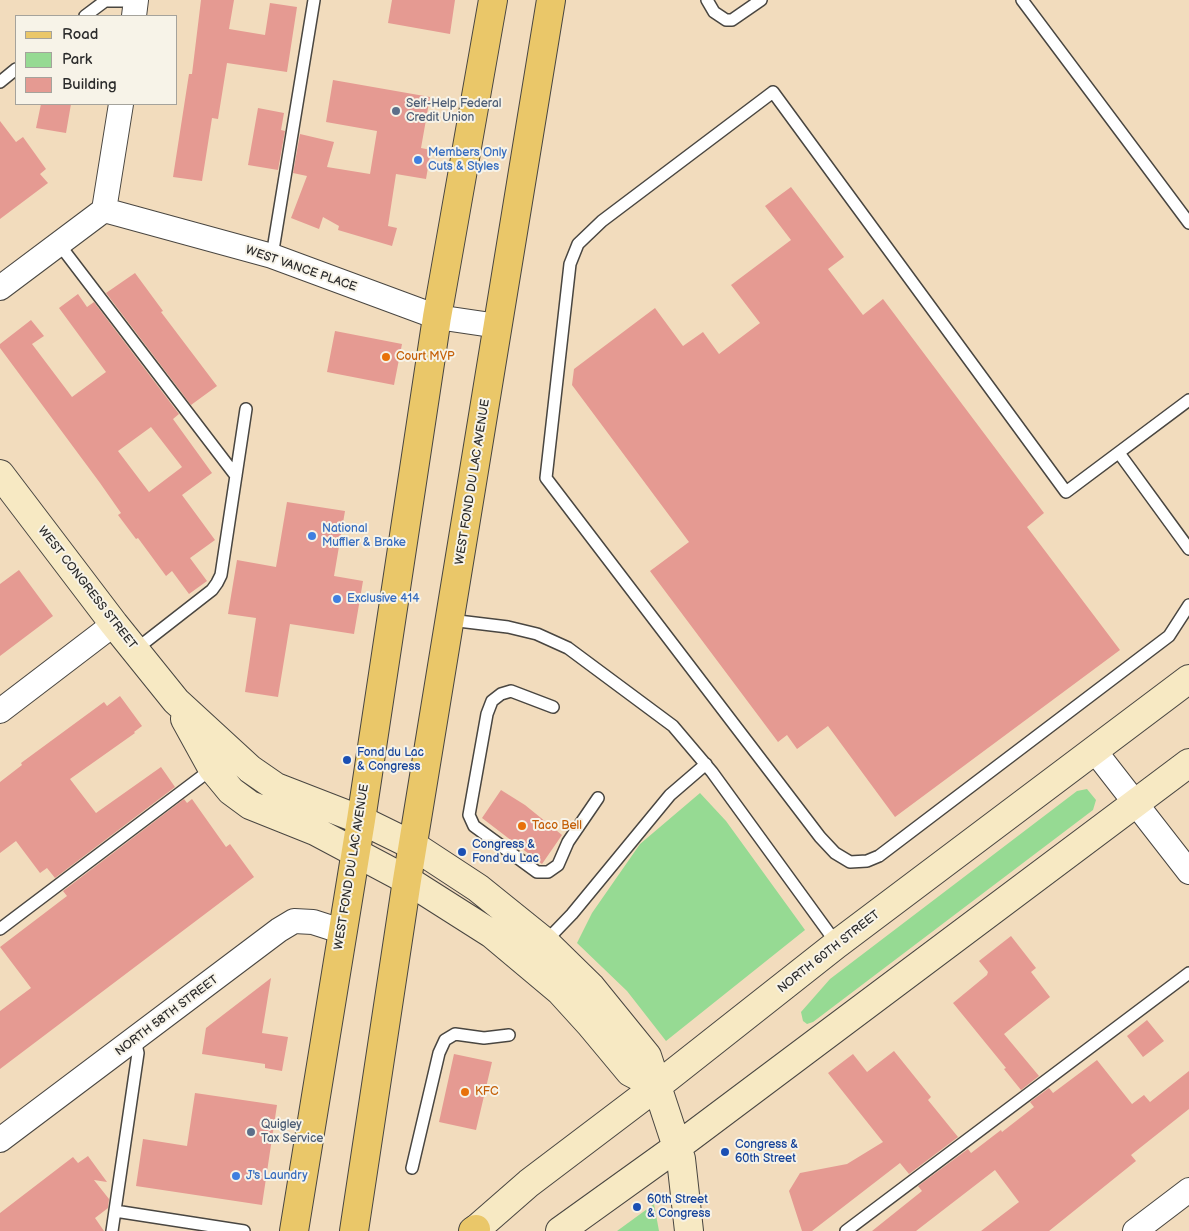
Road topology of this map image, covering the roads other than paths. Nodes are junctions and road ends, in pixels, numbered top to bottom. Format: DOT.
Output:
graph roads {
  1 [pos="314,0"];
  2 [pos="493,0"];
  3 [pos="551,0"];
  4 [pos="707,0"];
  5 [pos="761,0"];
  6 [pos="1022,0"];
  7 [pos="135,6"];
  8 [pos="86,15"];
  9 [pos="15,71"];
  10 [pos="0,82"];
  11 [pos="120,105"];
  12 [pos="104,210"];
  13 [pos="1189,223"];
  14 [pos="58,244"];
  15 [pos="272,256"];
  16 [pos="0,288"];
  17 [pos="437,317"];
  18 [pos="498,326"];
  19 [pos="1189,400"];
  20 [pos="246,409"];
  21 [pos="1118,452"];
  22 [pos="236,476"];
  23 [pos="4,488"];
  24 [pos="1189,549"];
  25 [pos="1189,606"];
  26 [pos="450,620"];
  27 [pos="114,624"];
  28 [pos="135,650"];
  29 [pos="1189,678"];
  30 [pos="553,707"];
  31 [pos="0,711"];
  32 [pos="1094,750"];
  33 [pos="222,761"];
  34 [pos="1189,763"];
  35 [pos="706,764"];
  36 [pos="598,798"];
  37 [pos="1136,802"];
  38 [pos="361,820"];
  39 [pos="414,846"];
  40 [pos="355,853"];
  41 [pos="1189,872"];
  42 [pos="407,880"];
  43 [pos="0,929"];
  44 [pos="342,931"];
  45 [pos="837,944"];
  46 [pos="537,953"];
  47 [pos="1189,973"];
  48 [pos="509,1035"];
  49 [pos="135,1040"];
  50 [pos="657,1086"];
  51 [pos="0,1140"];
  52 [pos="677,1147"];
  53 [pos="412,1168"];
  54 [pos="1189,1190"];
  55 [pos="115,1211"];
  56 [pos="570,1228"];
  57 [pos="474,1230"];
  58 [pos="112,1231"];
  59 [pos="244,1231"];
  60 [pos="294,1231"];
  61 [pos="354,1231"];
  62 [pos="689,1231"];
  63 [pos="846,1231"];
  64 [pos="1135,1231"];
  1 -- 15 [label="lane"];
  2 -- 17 [label="main road, WEST FOND DU LAC AVENUE"];
  3 -- 18 [label="main road, WEST FOND DU LAC AVENUE"];
  4 -- 5 [label="lane"];
  6 -- 13 [label="lane"];
  7 -- 8 [label="lane"];
  9 -- 10 [label="lane"];
  11 -- 12 [label="street"];
  12 -- 14 [label="street"];
  12 -- 15 [label="street, WEST VANCE PLACE"];
  14 -- 16 [label="street"];
  14 -- 22 [label="lane"];
  15 -- 17 [label="street, WEST VANCE PLACE"];
  17 -- 18 [label="street, WEST VANCE PLACE"];
  17 -- 38 [label="main road, WEST FOND DU LAC AVENUE"];
  18 -- 26 [label="main road, WEST FOND DU LAC AVENUE"];
  19 -- 21 [label="lane"];
  20 -- 22 [label="lane"];
  21 -- 24 [label="lane"];
  21 -- 25 [label="lane"];
  22 -- 28 [label="lane"];
  23 -- 27 [label="main road, WEST CONGRESS STREET"];
  26 -- 35 [label="lane"];
  26 -- 39 [label="main road, WEST FOND DU LAC AVENUE"];
  27 -- 28 [label="main road, WEST CONGRESS STREET"];
  27 -- 31 [label="street"];
  28 -- 33 [label="main road, WEST CONGRESS STREET"];
  29 -- 32 [label="main road, NORTH 60TH STREET"];
  30 -- 36 [label="lane"];
  32 -- 37 [label="street"];
  32 -- 45 [label="main road, NORTH 60TH STREET"];
  33 -- 38 [label="main road, WEST CONGRESS STREET"];
  33 -- 40 [label="main road, WEST CONGRESS STREET"];
  33 -- 43 [label="lane"];
  34 -- 37 [label="main road"];
  35 -- 45 [label="lane"];
  35 -- 46 [label="lane"];
  37 -- 41 [label="street"];
  37 -- 52 [label="main road"];
  38 -- 39 [label="main road, WEST CONGRESS STREET"];
  38 -- 40 [label="main road, WEST FOND DU LAC AVENUE"];
  39 -- 42 [label="main road, WEST FOND DU LAC AVENUE"];
  39 -- 46 [label="main road, WEST CONGRESS STREET"];
  40 -- 42 [label="main road, WEST CONGRESS STREET"];
  40 -- 44 [label="main road, WEST FOND DU LAC AVENUE"];
  42 -- 46 [label="main road, WEST CONGRESS STREET"];
  42 -- 61 [label="main road, WEST FOND DU LAC AVENUE"];
  44 -- 49 [label="street, NORTH 58TH STREET"];
  44 -- 60 [label="main road, WEST FOND DU LAC AVENUE"];
  45 -- 50 [label="main road, NORTH 60TH STREET"];
  46 -- 50 [label="main road, WEST CONGRESS STREET"];
  47 -- 63 [label="lane"];
  48 -- 53 [label="lane"];
  49 -- 51 [label="street, NORTH 58TH STREET"];
  49 -- 55 [label="lane"];
  50 -- 52 [label="main road, WEST CONGRESS STREET"];
  50 -- 57 [label="main road, NORTH 60TH STREET"];
  52 -- 56 [label="main road"];
  52 -- 62 [label="main road, WEST CONGRESS STREET"];
  54 -- 64 [label="street"];
  55 -- 58 [label="lane"];
  55 -- 59 [label="lane"];
}
